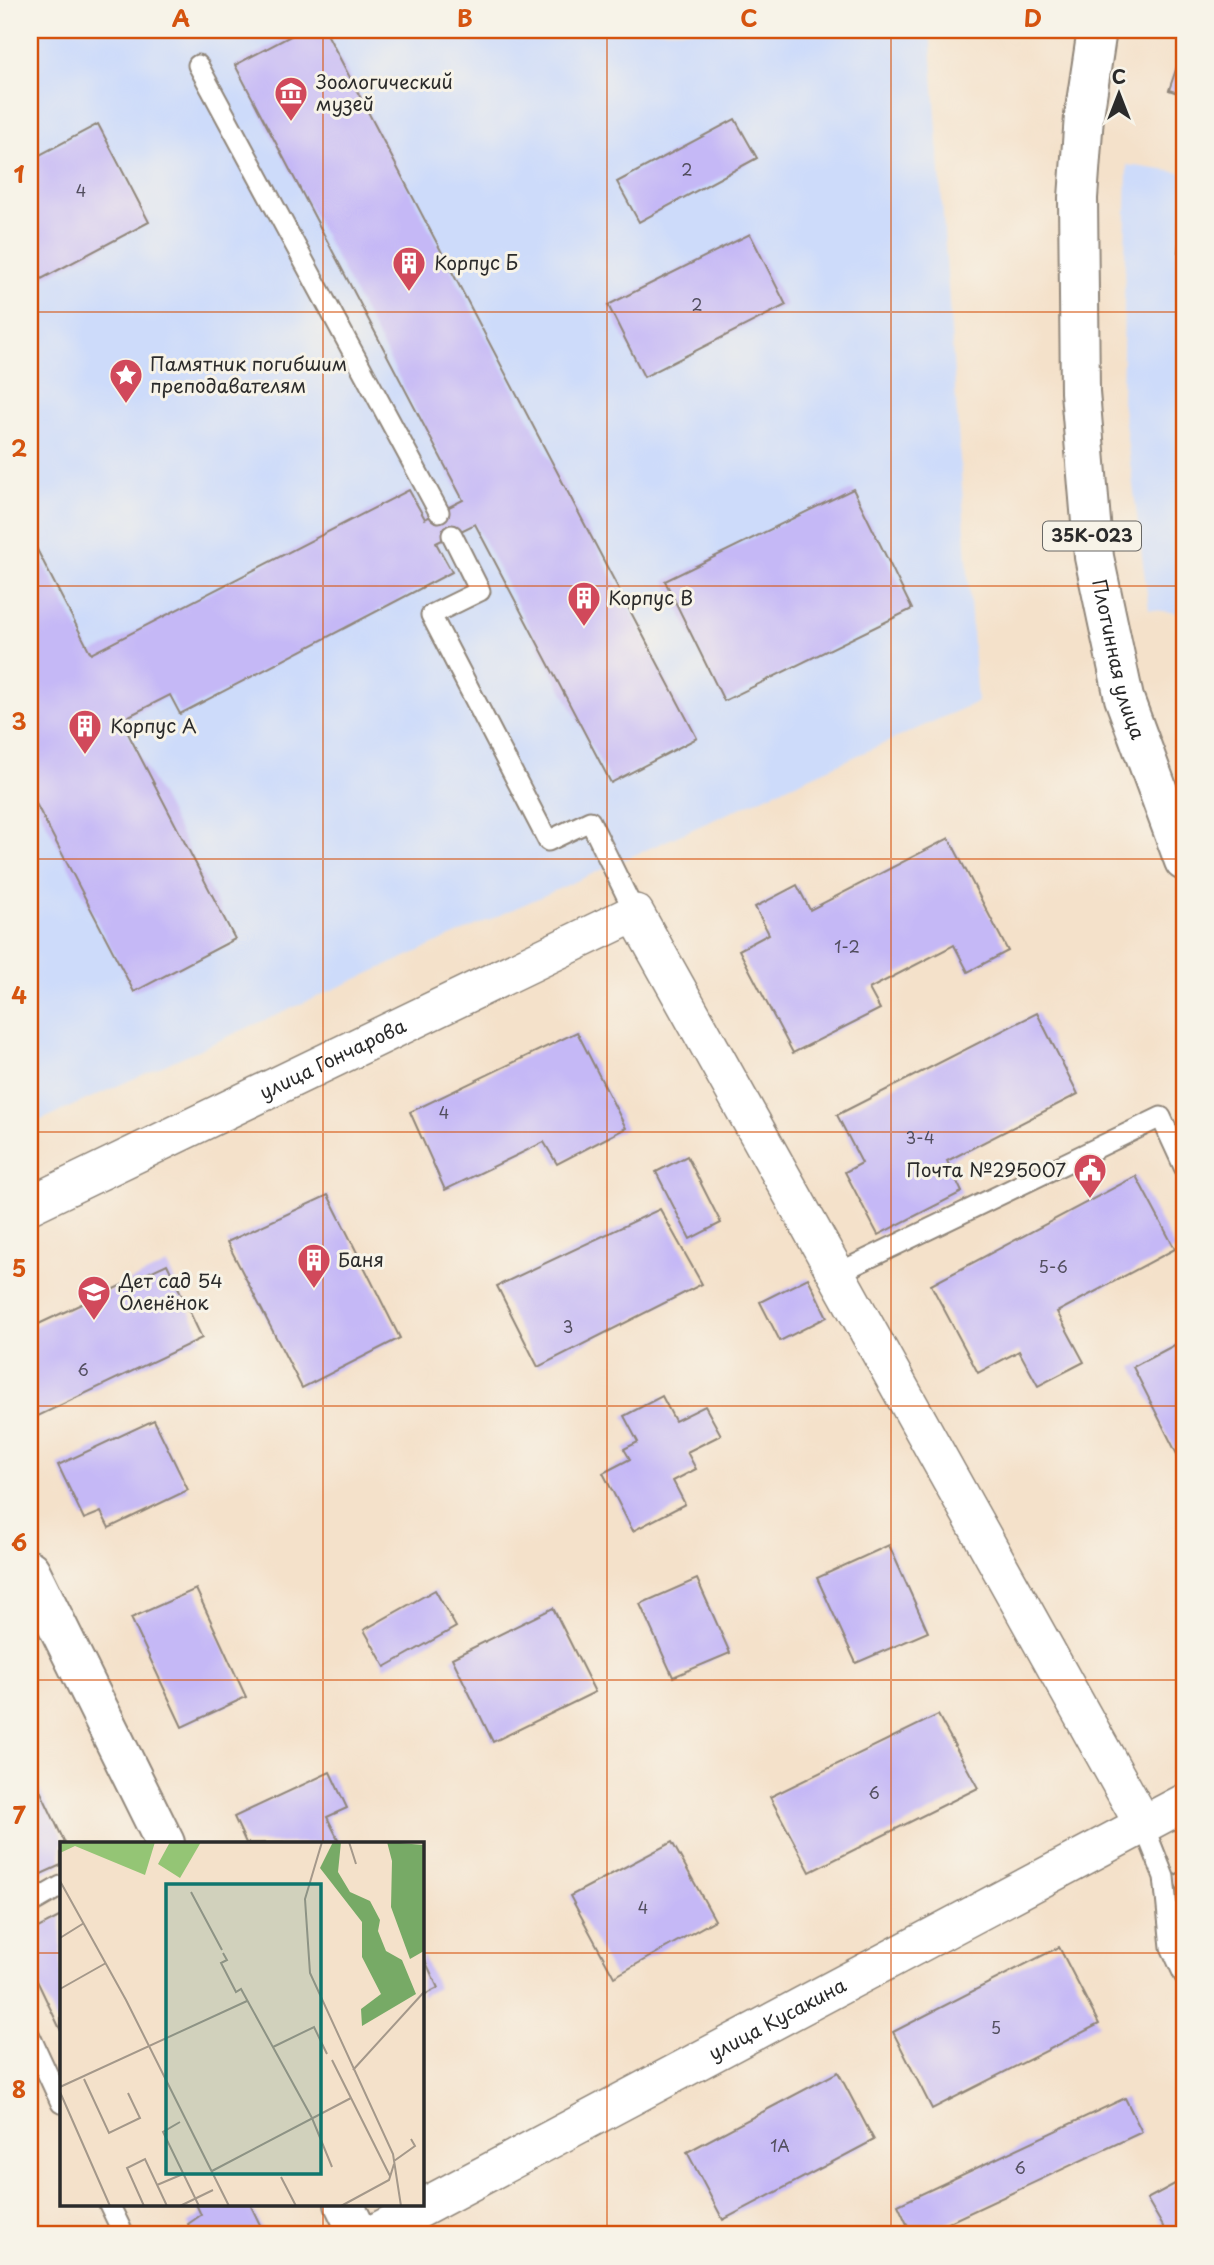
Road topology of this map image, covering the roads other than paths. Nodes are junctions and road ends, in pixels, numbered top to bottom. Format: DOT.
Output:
graph roads {
  1 [pos="1097,30"];
  2 [pos="198,65"];
  3 [pos="439,512"];
  4 [pos="452,535"];
  5 [pos="1184,861"];
  6 [pos="635,913"];
  7 [pos="1184,1167"];
  8 [pos="30,1205"];
  9 [pos="836,1274"];
  10 [pos="30,1570"];
  11 [pos="1184,1803"];
  12 [pos="1143,1824"];
  13 [pos="165,1842"];
  14 [pos="60,1887"];
  15 [pos="30,1904"];
  16 [pos="1184,1975"];
  17 [pos="30,2036"];
  18 [pos="60,2101"];
  19 [pos="110,2206"];
  20 [pos="345,2206"];
  21 [pos="124,2235"];
  22 [pos="359,2235"];
  23 [pos="371,2235"];
  1 -- 5 [label="main road, Плотинная улица / 35К-023"];
  2 -- 3 [label="lane"];
  4 -- 6 [label="lane"];
  6 -- 8 [label="street, улица Гончарова"];
  6 -- 9 [label="street"];
  7 -- 9 [label="lane"];
  9 -- 12 [label="street"];
  10 -- 13 [label="main road"];
  11 -- 12 [label="street, улица Кусакина"];
  12 -- 16 [label="lane"];
  12 -- 23 [label="street, улица Кусакина"];
  14 -- 15 [label="lane"];
  17 -- 18 [label="lane"];
  19 -- 21 [label="lane"];
  20 -- 22 [label="main road"];
}
